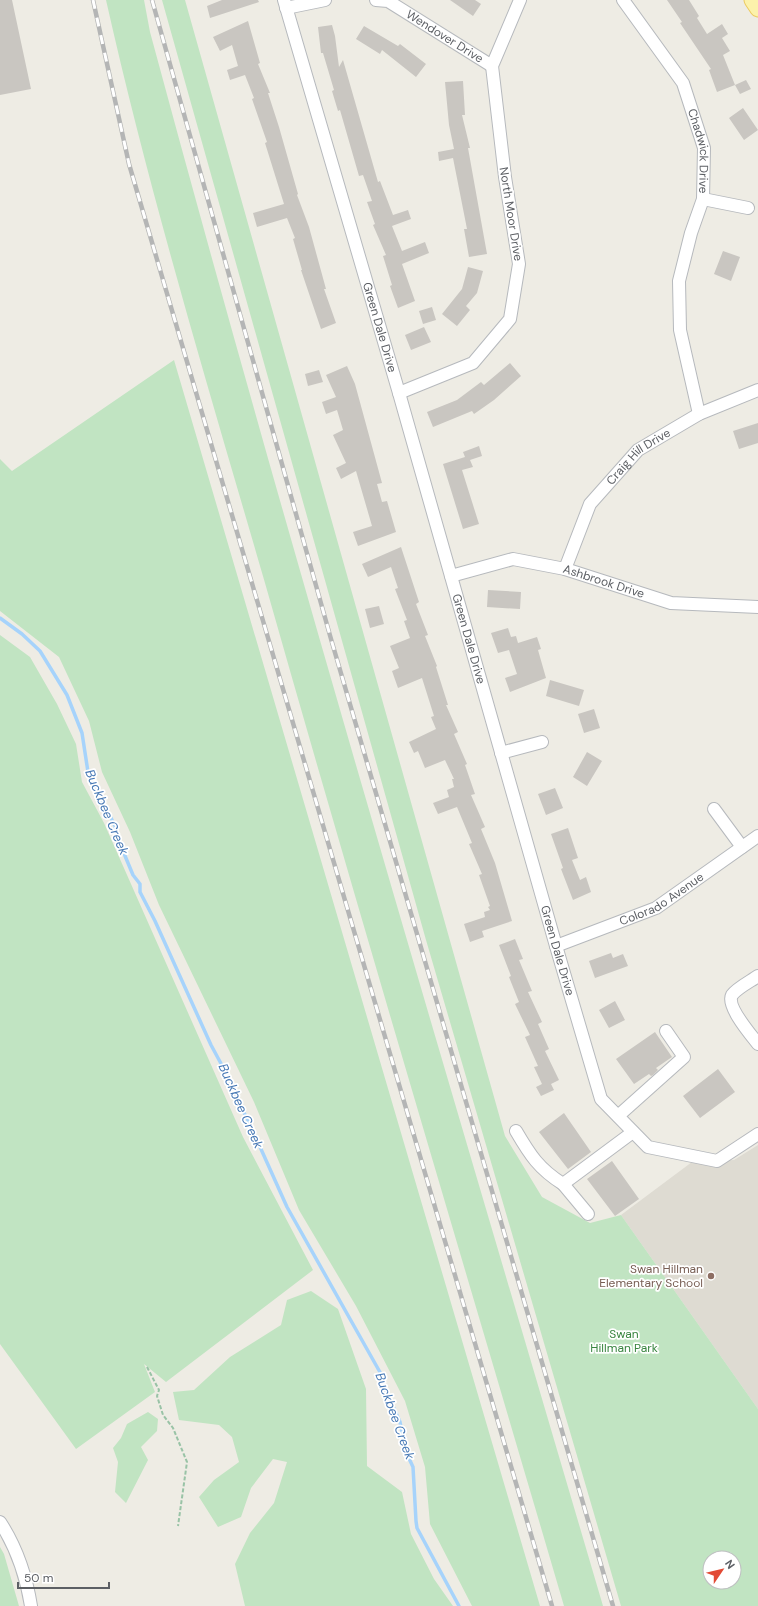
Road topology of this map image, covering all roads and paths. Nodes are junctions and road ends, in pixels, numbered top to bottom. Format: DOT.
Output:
graph roads {
  1 [pos="326,0"];
  2 [pos="376,0"];
  3 [pos="520,0"];
  4 [pos="623,0"];
  5 [pos="752,0"];
  6 [pos="285,4"];
  7 [pos="758,9"];
  8 [pos="492,66"];
  9 [pos="703,199"];
  10 [pos="748,208"];
  11 [pos="758,390"];
  12 [pos="399,393"];
  13 [pos="699,414"];
  14 [pos="565,569"];
  15 [pos="451,576"];
  16 [pos="758,607"];
  17 [pos="542,742"];
  18 [pos="501,754"];
  19 [pos="714,809"];
  20 [pos="758,836"];
  21 [pos="742,847"];
  22 [pos="556,946"];
  23 [pos="758,976"];
  24 [pos="666,1031"];
  25 [pos="758,1044"];
  26 [pos="618,1116"];
  27 [pos="516,1131"];
  28 [pos="633,1132"];
  29 [pos="758,1134"];
  30 [pos="563,1184"];
  31 [pos="588,1214"];
  32 [pos="147,1368"];
  33 [pos="0,1522"];
  34 [pos="178,1526"];
  35 [pos="31,1606"];
  1 -- 6 [label="street"];
  2 -- 8 [label="street, Wendover Drive"];
  3 -- 8 [label="street, North Moor Drive"];
  4 -- 9 [label="street, Chadwick Drive"];
  5 -- 7 [label="main road"];
  6 -- 12 [label="street, Green Dale Drive"];
  8 -- 12 [label="street, North Moor Drive"];
  9 -- 10 [label="street"];
  9 -- 13 [label="street, Chadwick Drive"];
  11 -- 13 [label="street, Craig Hill Drive"];
  12 -- 15 [label="street, Green Dale Drive"];
  13 -- 14 [label="street, Craig Hill Drive"];
  14 -- 15 [label="street, Ashbrook Drive"];
  14 -- 16 [label="street, Ashbrook Drive"];
  15 -- 18 [label="street, Green Dale Drive"];
  17 -- 18 [label="street"];
  18 -- 22 [label="street, Green Dale Drive"];
  19 -- 21 [label="street"];
  20 -- 21 [label="street, Colorado Avenue"];
  21 -- 22 [label="street, Colorado Avenue"];
  22 -- 26 [label="street, Green Dale Drive"];
  23 -- 25 [label="street"];
  24 -- 26 [label="street"];
  26 -- 28 [label="street, Green Dale Drive"];
  27 -- 30 [label="street"];
  28 -- 29 [label="street, Green Dale Drive"];
  28 -- 30 [label="street"];
  30 -- 31 [label="street"];
  32 -- 34 [label="path"];
  33 -- 35 [label="street"];
}
